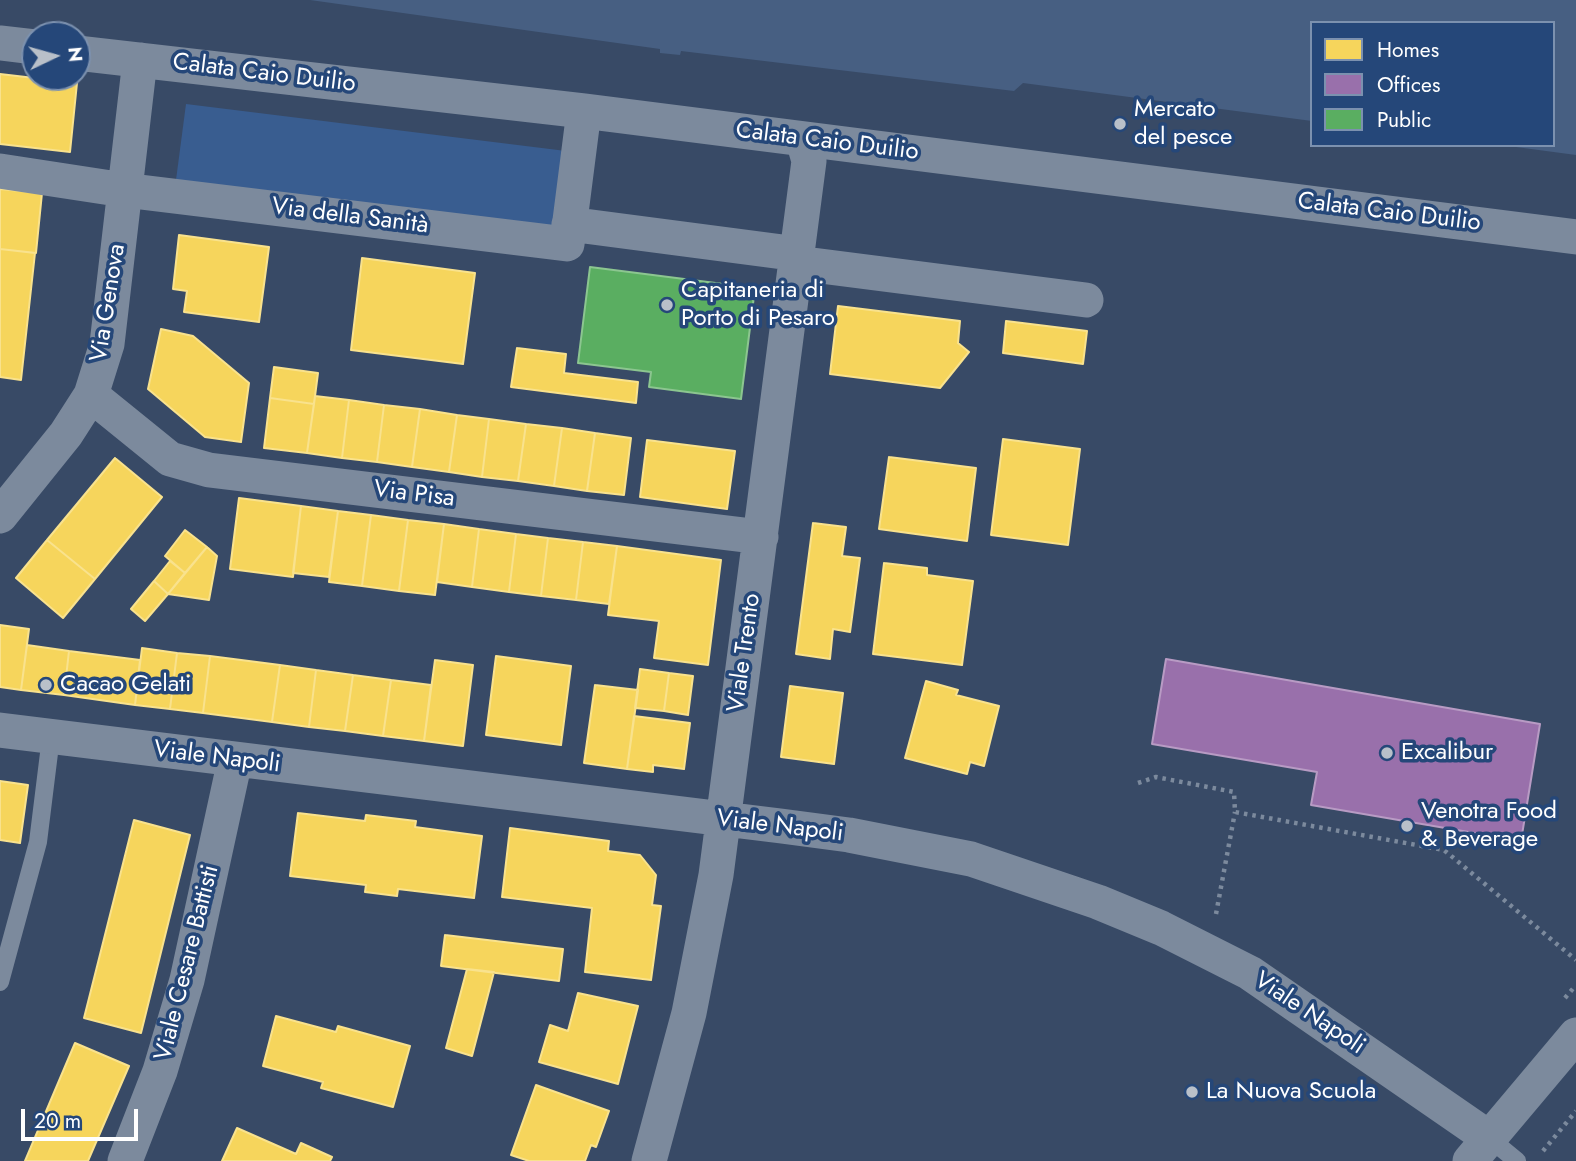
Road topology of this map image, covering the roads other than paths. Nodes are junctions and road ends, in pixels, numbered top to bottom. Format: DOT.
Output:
graph roads {
  1 [pos="0,43"];
  2 [pos="21,45"];
  3 [pos="91,55"];
  4 [pos="140,60"];
  5 [pos="584,111"];
  6 [pos="803,140"];
  7 [pos="0,171"];
  8 [pos="124,190"];
  9 [pos="569,224"];
  10 [pos="1576,237"];
  11 [pos="797,258"];
  12 [pos="1086,300"];
  13 [pos="91,395"];
  14 [pos="0,516"];
  15 [pos="761,537"];
  16 [pos="0,730"];
  17 [pos="51,737"];
  18 [pos="235,760"];
  19 [pos="723,819"];
  20 [pos="5,947"];
  21 [pos="0,982"];
  22 [pos="1576,1035"];
  23 [pos="1480,1150"];
  24 [pos="125,1161"];
  25 [pos="649,1161"];
  26 [pos="1517,1161"];
  1 -- 2 [label="street"];
  3 -- 4 [label="street, Calata Caio Duilio"];
  4 -- 5 [label="street, Calata Caio Duilio"];
  4 -- 8 [label="street, Via Genova"];
  5 -- 6 [label="street, Calata Caio Duilio"];
  5 -- 9 [label="street"];
  6 -- 10 [label="street, Calata Caio Duilio"];
  6 -- 11 [label="street, Viale Trento"];
  7 -- 8 [label="street, Via della Sanità"];
  8 -- 9 [label="street, Via della Sanità"];
  8 -- 13 [label="street, Via Genova"];
  9 -- 11 [label="street"];
  11 -- 12 [label="street"];
  11 -- 15 [label="street, Viale Trento"];
  13 -- 14 [label="street, Via Genova"];
  13 -- 15 [label="street, Via Pisa"];
  15 -- 19 [label="street, Viale Trento"];
  16 -- 17 [label="street, Viale Napoli"];
  17 -- 18 [label="street, Viale Napoli"];
  17 -- 20 [label="lane"];
  18 -- 19 [label="street, Viale Napoli"];
  18 -- 24 [label="street, Viale Cesare Battisti"];
  19 -- 23 [label="street, Viale Napoli"];
  19 -- 25 [label="street, Viale Trento"];
  20 -- 21 [label="lane"];
  22 -- 23 [label="street"];
  23 -- 26 [label="lane"];
}
